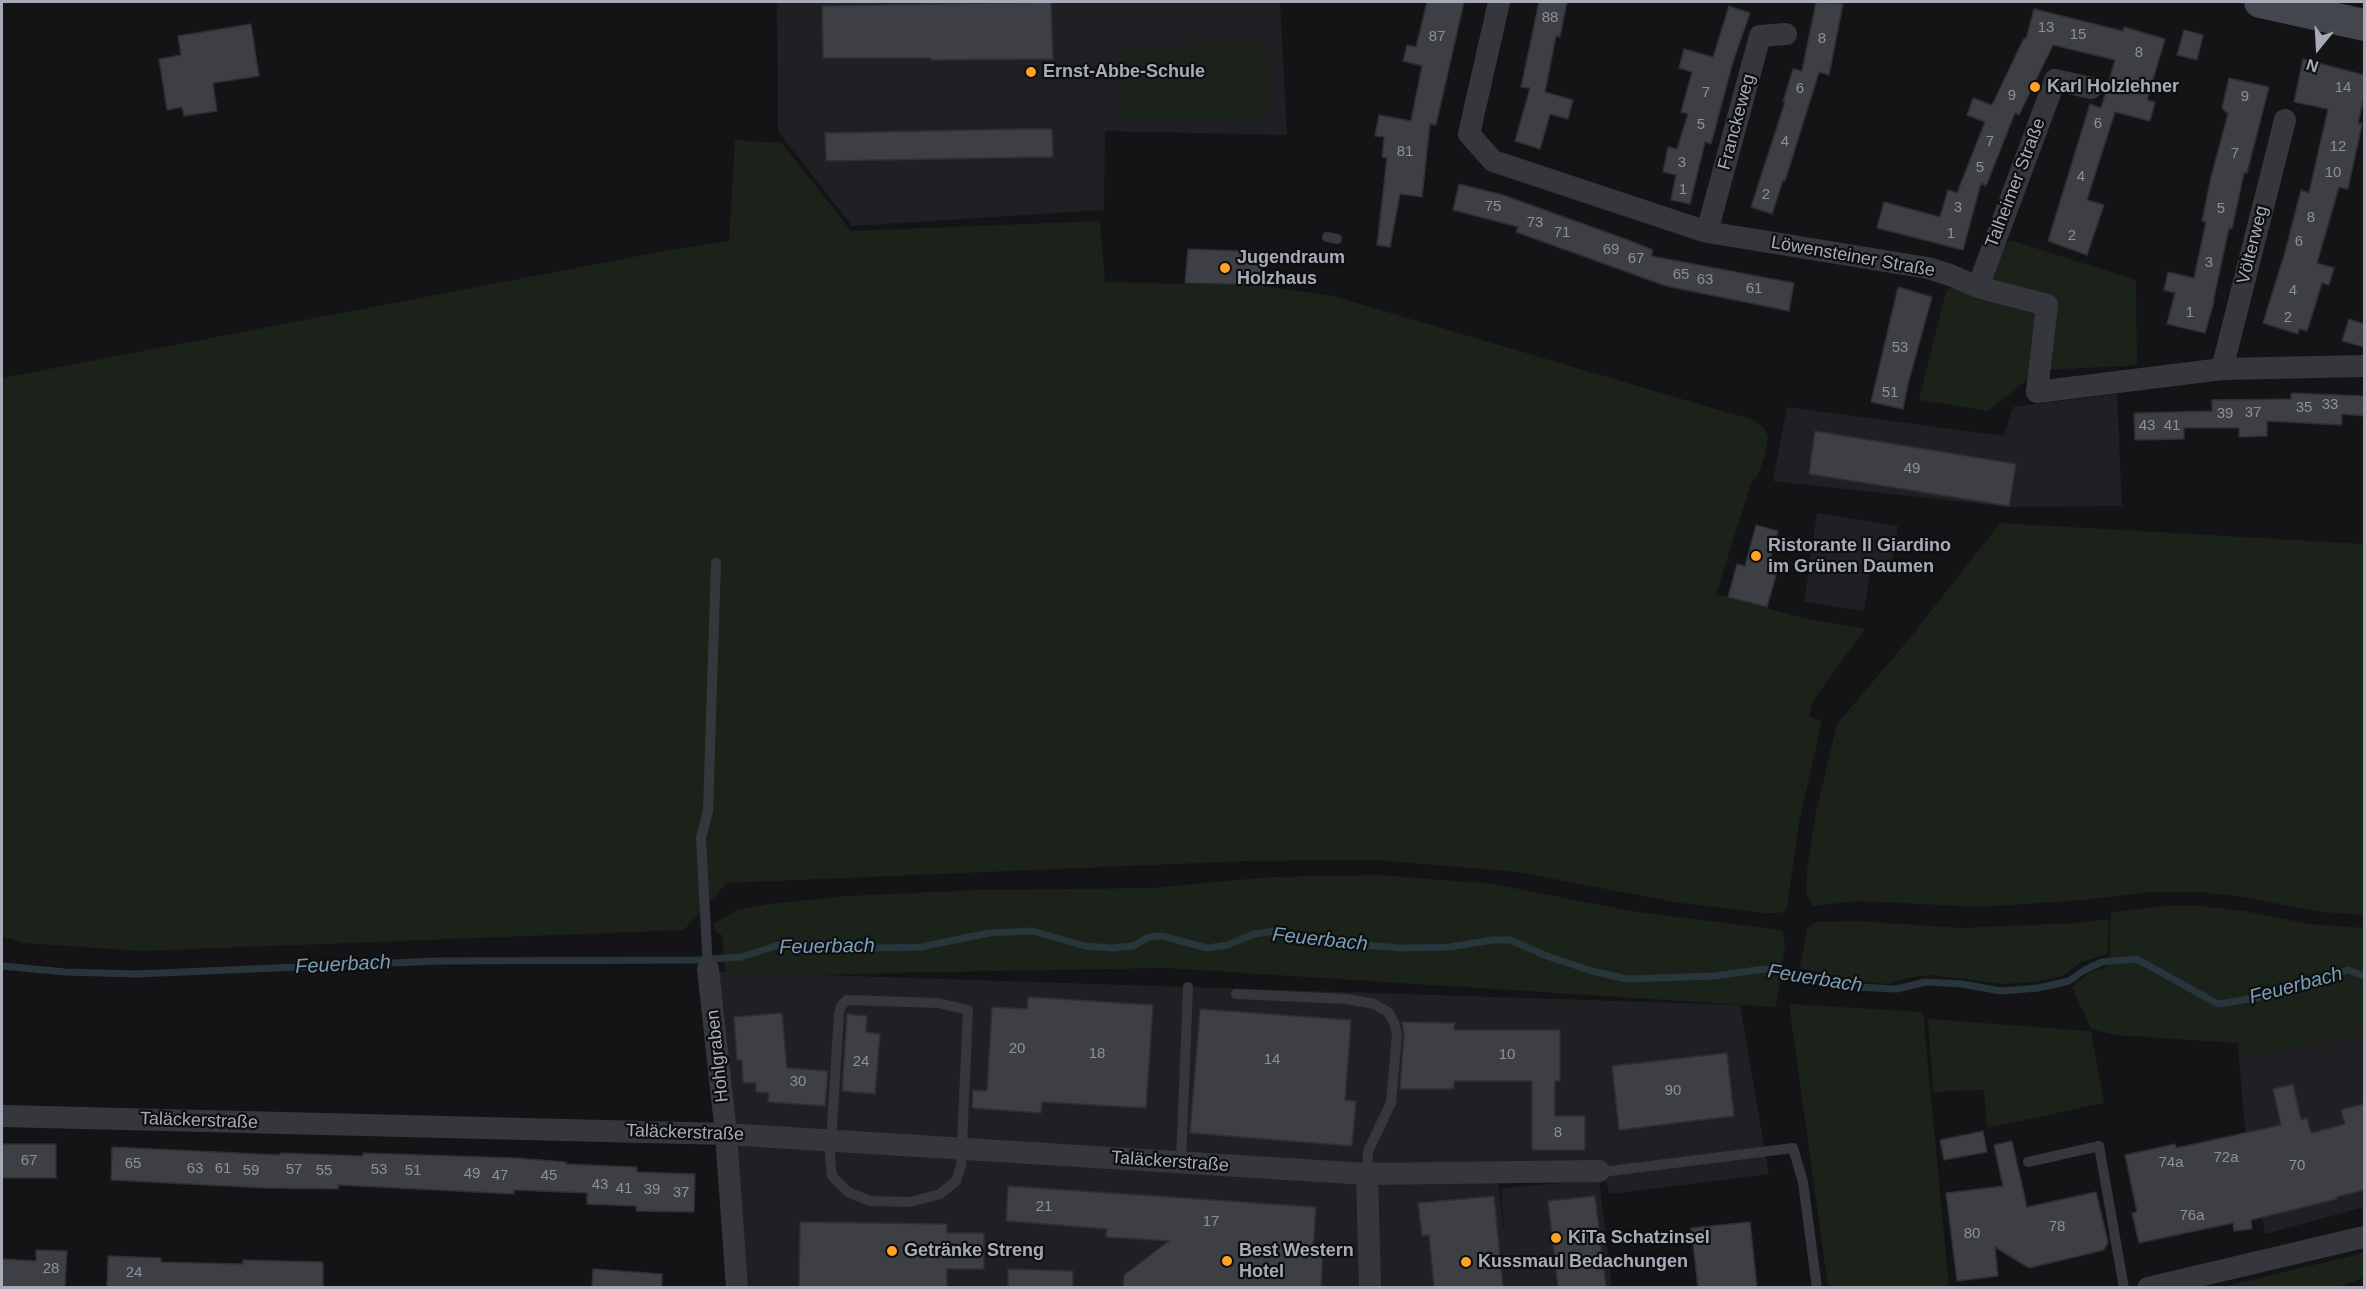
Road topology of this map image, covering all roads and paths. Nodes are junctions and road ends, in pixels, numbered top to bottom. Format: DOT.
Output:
graph roads {
  1 [pos="1499,2"];
  2 [pos="2260,2"];
  3 [pos="2364,25"];
  4 [pos="1786,34"];
  5 [pos="2091,88"];
  6 [pos="2285,120"];
  7 [pos="1707,232"];
  8 [pos="1978,287"];
  9 [pos="2364,366"];
  10 [pos="2222,369"];
  11 [pos="716,563"];
  12 [pos="708,969"];
  13 [pos="1188,987"];
  14 [pos="1236,994"];
  15 [pos="2,1116"];
  16 [pos="726,1134"];
  17 [pos="831,1140"];
  18 [pos="962,1148"];
  19 [pos="1181,1162"];
  20 [pos="2028,1162"];
  21 [pos="1604,1171"];
  22 [pos="1367,1174"];
  23 [pos="2364,1237"];
  24 [pos="737,1287"];
  25 [pos="1370,1287"];
  26 [pos="1817,1287"];
  27 [pos="2124,1287"];
  28 [pos="2148,1287"];
  1 -- 7 [label="street, Löwensteiner Straße"];
  2 -- 3 [label="main road"];
  4 -- 7 [label="street, Franckeweg"];
  5 -- 8 [label="street, Talheimer Straße"];
  6 -- 10 [label="street, Völterweg"];
  7 -- 8 [label="street, Löwensteiner Straße"];
  8 -- 10 [label="street, Löwensteiner Straße"];
  9 -- 10 [label="street, Löwensteiner Straße"];
  11 -- 12 [label="lane"];
  12 -- 16 [label="street, Hohlgraben"];
  13 -- 19 [label="lane"];
  14 -- 22 [label="lane"];
  15 -- 16 [label="street, Taläckerstraße"];
  16 -- 17 [label="street, Taläckerstraße"];
  16 -- 24 [label="street, Hohlgraben"];
  17 -- 18 [label="street, Taläckerstraße"];
  17 -- 18 [label="lane"];
  17 -- 18 [label="lane"];
  18 -- 19 [label="street, Taläckerstraße"];
  19 -- 22 [label="street, Taläckerstraße"];
  20 -- 27 [label="lane"];
  21 -- 22 [label="street, Taläckerstraße"];
  21 -- 26 [label="lane"];
  22 -- 25 [label="street"];
  23 -- 28 [label="street"];
}
